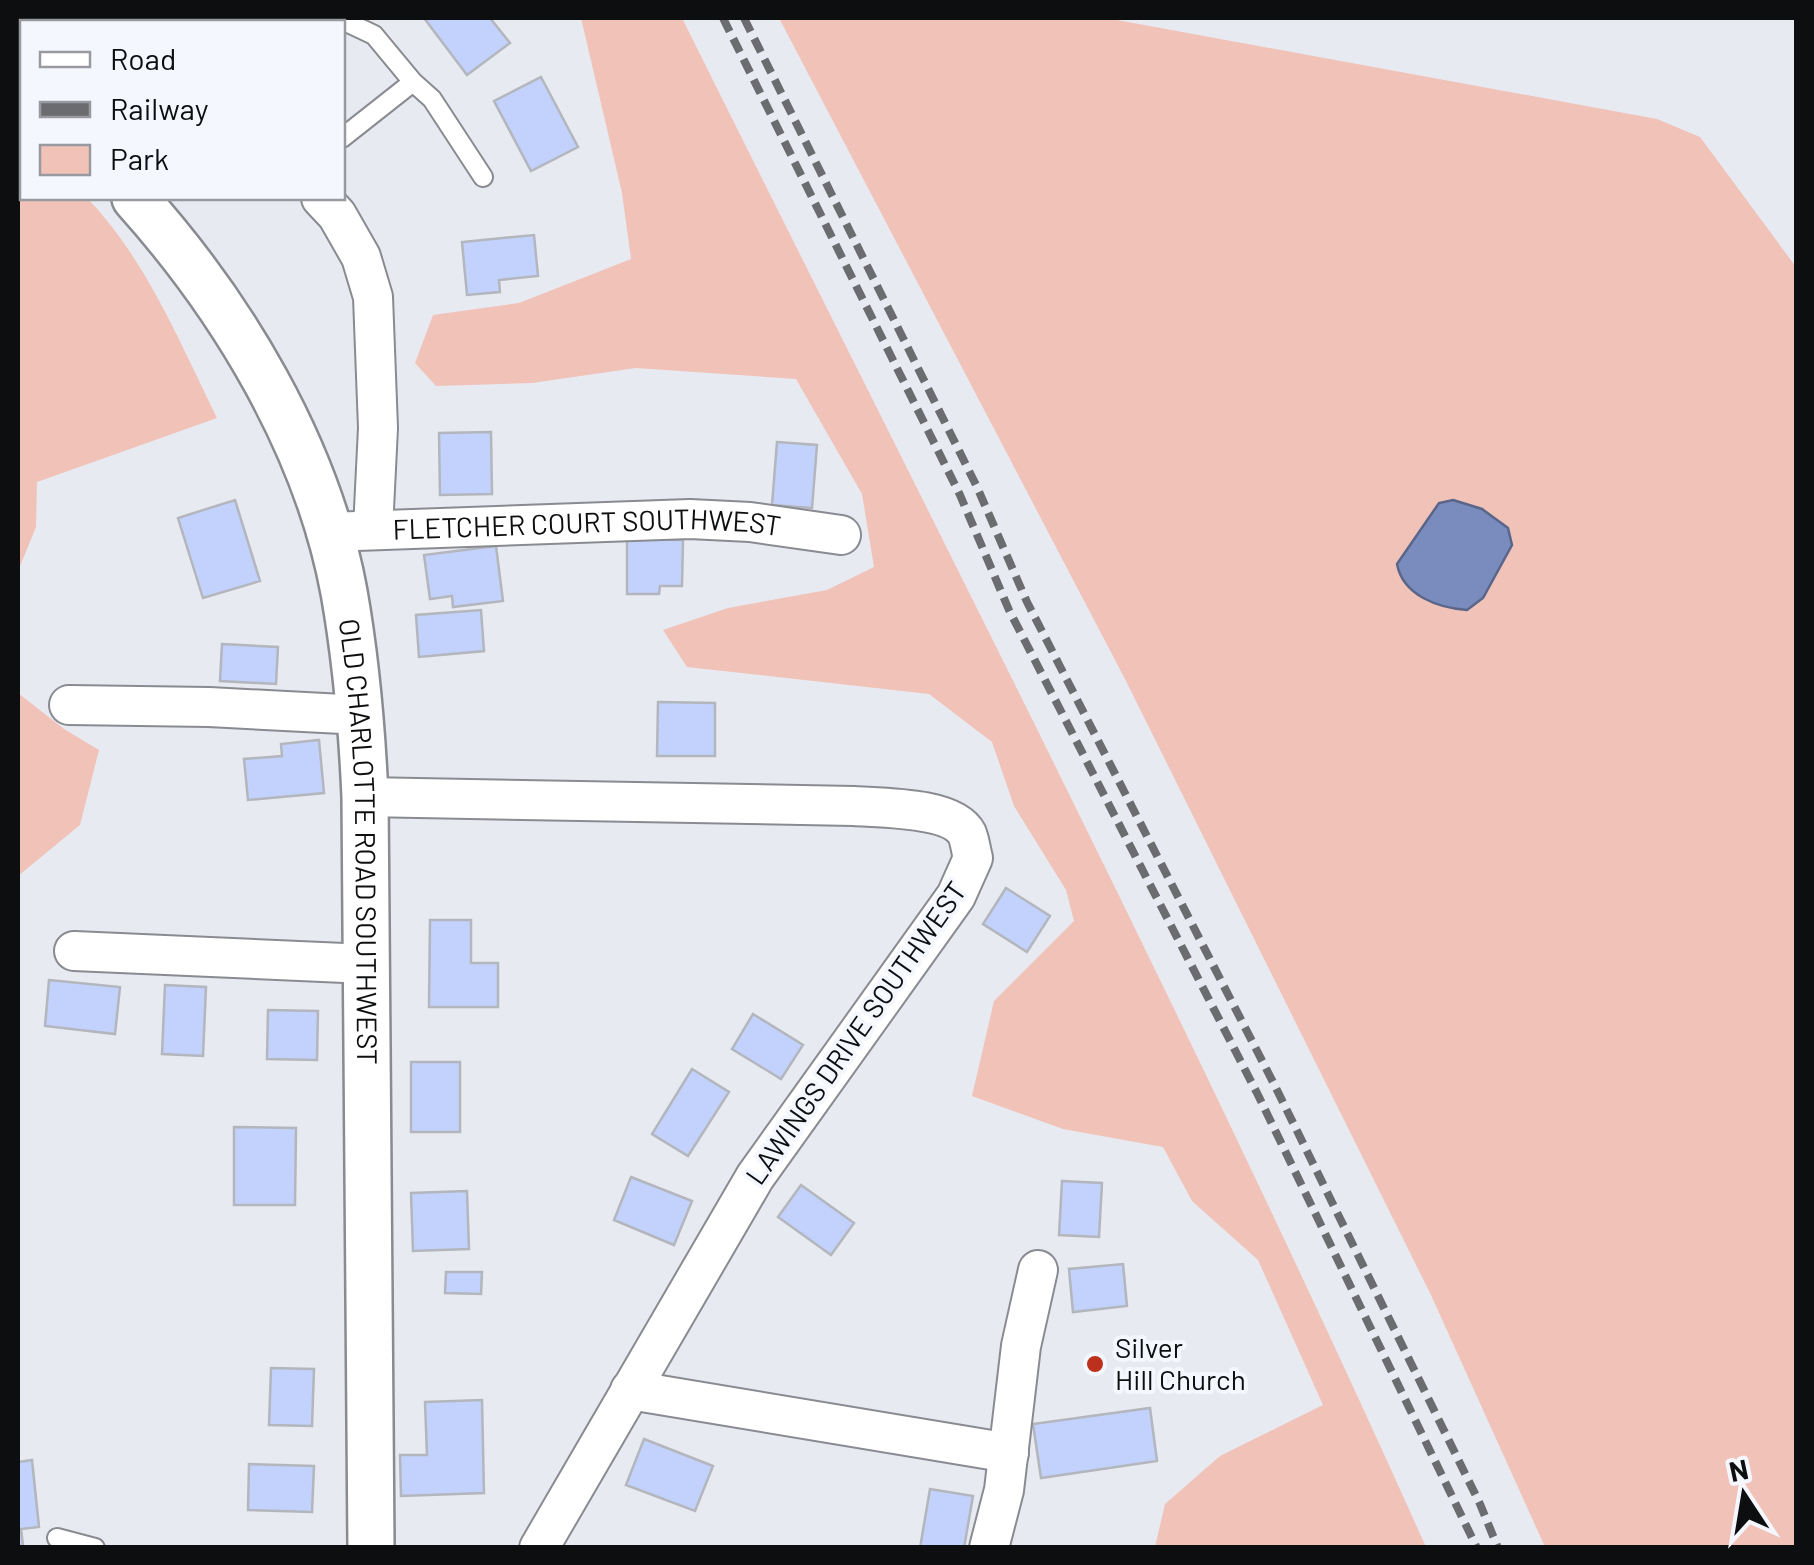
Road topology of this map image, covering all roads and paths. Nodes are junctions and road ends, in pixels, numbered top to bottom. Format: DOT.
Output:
graph roads {
  1 [pos="345,21"];
  2 [pos="412,82"];
  3 [pos="345,136"];
  4 [pos="483,177"];
  5 [pos="136,200"];
  6 [pos="323,200"];
  7 [pos="373,530"];
  8 [pos="329,532"];
  9 [pos="841,535"];
  10 [pos="69,705"];
  11 [pos="362,716"];
  12 [pos="365,797"];
  13 [pos="74,951"];
  14 [pos="367,964"];
  15 [pos="1038,1270"];
  16 [pos="630,1390"];
  17 [pos="1009,1452"];
  18 [pos="57,1538"];
  19 [pos="95,1548"];
  20 [pos="371,1548"];
  21 [pos="539,1548"];
  22 [pos="989,1548"];
  1 -- 2 [label="lane"];
  2 -- 3 [label="lane"];
  2 -- 4 [label="lane"];
  5 -- 8 [label="street, OLD CHARLOTTE ROAD SOUTHWEST"];
  6 -- 7 [label="street"];
  7 -- 8 [label="street, FLETCHER COURT SOUTHWEST"];
  7 -- 9 [label="street, FLETCHER COURT SOUTHWEST"];
  8 -- 11 [label="street, OLD CHARLOTTE ROAD SOUTHWEST"];
  10 -- 11 [label="street"];
  11 -- 12 [label="street, OLD CHARLOTTE ROAD SOUTHWEST"];
  12 -- 14 [label="street, OLD CHARLOTTE ROAD SOUTHWEST"];
  12 -- 16 [label="street, LAWINGS DRIVE SOUTHWEST"];
  13 -- 14 [label="street"];
  14 -- 20 [label="street, OLD CHARLOTTE ROAD SOUTHWEST"];
  15 -- 17 [label="street"];
  16 -- 17 [label="street"];
  16 -- 21 [label="street, LAWINGS DRIVE SOUTHWEST"];
  17 -- 22 [label="street"];
  18 -- 19 [label="lane"];
}
